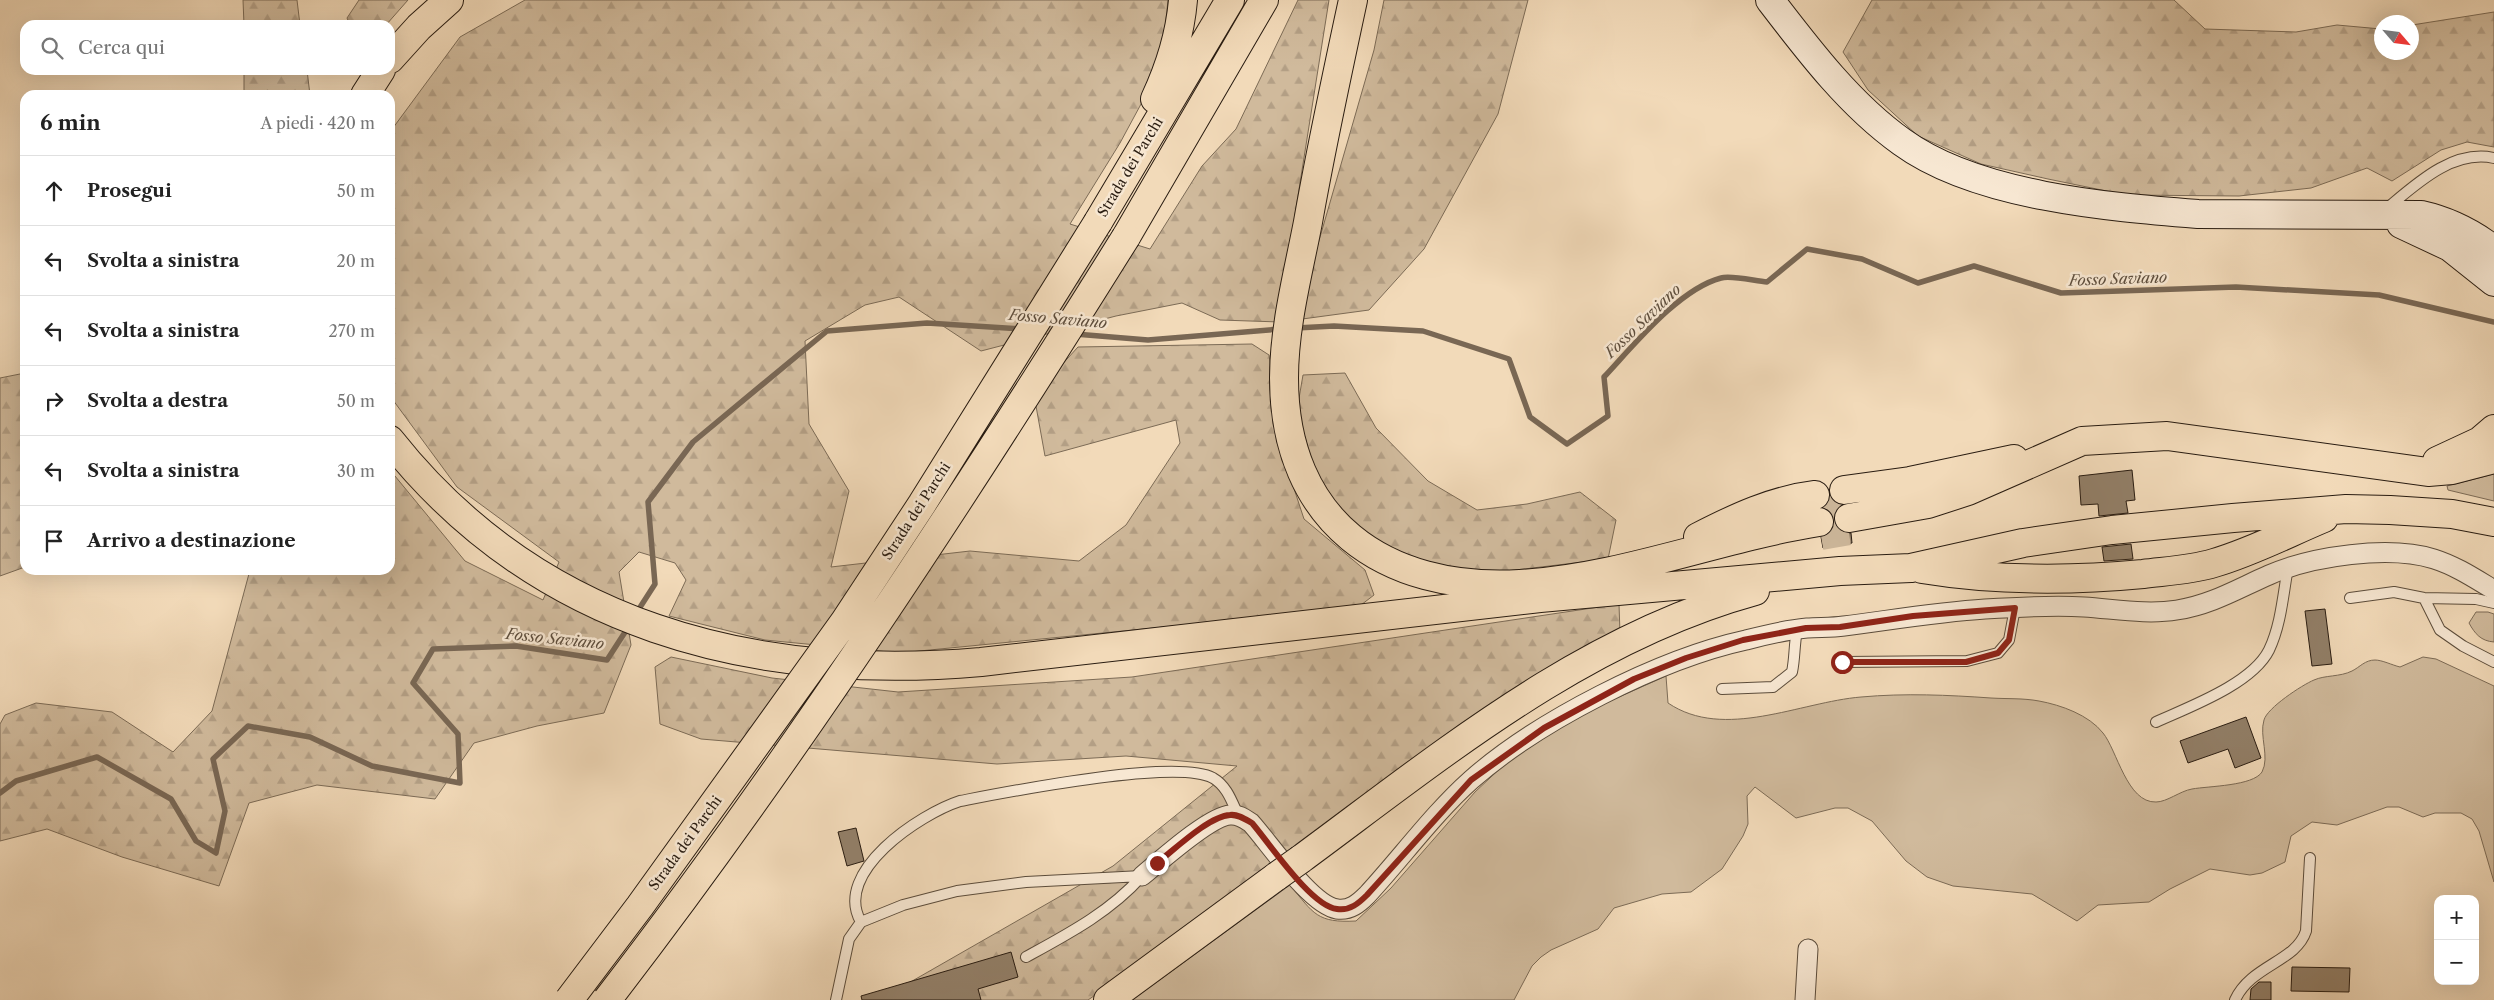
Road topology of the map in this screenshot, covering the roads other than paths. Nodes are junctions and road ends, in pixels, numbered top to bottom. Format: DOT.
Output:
graph roads {
  1 [pos="449,0"];
  2 [pos="1183,0"];
  3 [pos="1230,0"];
  4 [pos="1264,0"];
  5 [pos="1353,0"];
  6 [pos="1770,0"];
  7 [pos="395,53"];
  8 [pos="378,75"];
  9 [pos="368,90"];
  10 [pos="2494,158"];
  11 [pos="2378,215"];
  12 [pos="1098,222"];
  13 [pos="2483,235"];
  14 [pos="2494,250"];
  15 [pos="2494,282"];
  16 [pos="2494,429"];
  17 [pos="395,446"];
  18 [pos="2054,452"];
  19 [pos="2494,459"];
  20 [pos="2416,471"];
  21 [pos="2346,509"];
  22 [pos="1818,515"];
  23 [pos="2494,522"];
  24 [pos="1648,564"];
  25 [pos="1910,568"];
  26 [pos="2288,568"];
  27 [pos="1840,572"];
  28 [pos="2494,590"];
  29 [pos="1540,598"];
  30 [pos="2350,598"];
  31 [pos="2424,598"];
  32 [pos="2494,603"];
  33 [pos="2015,608"];
  34 [pos="1796,630"];
  35 [pos="1842,662"];
  36 [pos="2494,662"];
  37 [pos="1722,689"];
  38 [pos="2156,722"];
  39 [pos="1238,816"];
  40 [pos="2310,858"];
  41 [pos="1142,876"];
  42 [pos="861,922"];
  43 [pos="1808,949"];
  44 [pos="1026,957"];
  45 [pos="569,1000"];
  46 [pos="607,1000"];
  47 [pos="836,1000"];
  48 [pos="1108,1000"];
  49 [pos="1805,1000"];
  50 [pos="2234,1000"];
  1 -- 7 [label="highway"];
  2 -- 12 [label="highway"];
  3 -- 12 [label="highway, Strada dei Parchi"];
  4 -- 46 [label="highway, bridge"];
  5 -- 24 [label="highway"];
  6 -- 11 [label="main road"];
  8 -- 9 [label="highway"];
  10 -- 11 [label="lane"];
  11 -- 13 [label="main road"];
  11 -- 15 [label="main road"];
  12 -- 45 [label="highway, Strada dei Parchi, bridge"];
  13 -- 14 [label="main road"];
  16 -- 20 [label="highway"];
  17 -- 29 [label="highway"];
  18 -- 18 [label="highway"];
  18 -- 20 [label="highway"];
  19 -- 20 [label="highway"];
  21 -- 23 [label="highway"];
  21 -- 25 [label="highway"];
  21 -- 25 [label="highway"];
  22 -- 24 [label="highway"];
  22 -- 24 [label="highway"];
  22 -- 24 [label="highway"];
  24 -- 29 [label="highway"];
  25 -- 27 [label="highway"];
  26 -- 28 [label="street"];
  26 -- 33 [label="street"];
  26 -- 38 [label="lane"];
  27 -- 29 [label="highway"];
  27 -- 48 [label="highway, bridge"];
  30 -- 31 [label="lane"];
  31 -- 32 [label="lane"];
  31 -- 36 [label="lane"];
  33 -- 34 [label="street"];
  33 -- 35 [label="lane"];
  34 -- 37 [label="lane"];
  34 -- 39 [label="street"];
  39 -- 41 [label="street"];
  39 -- 42 [label="lane"];
  40 -- 50 [label="lane"];
  41 -- 42 [label="lane"];
  41 -- 44 [label="lane"];
  42 -- 47 [label="lane"];
  43 -- 49 [label="street"];
}
